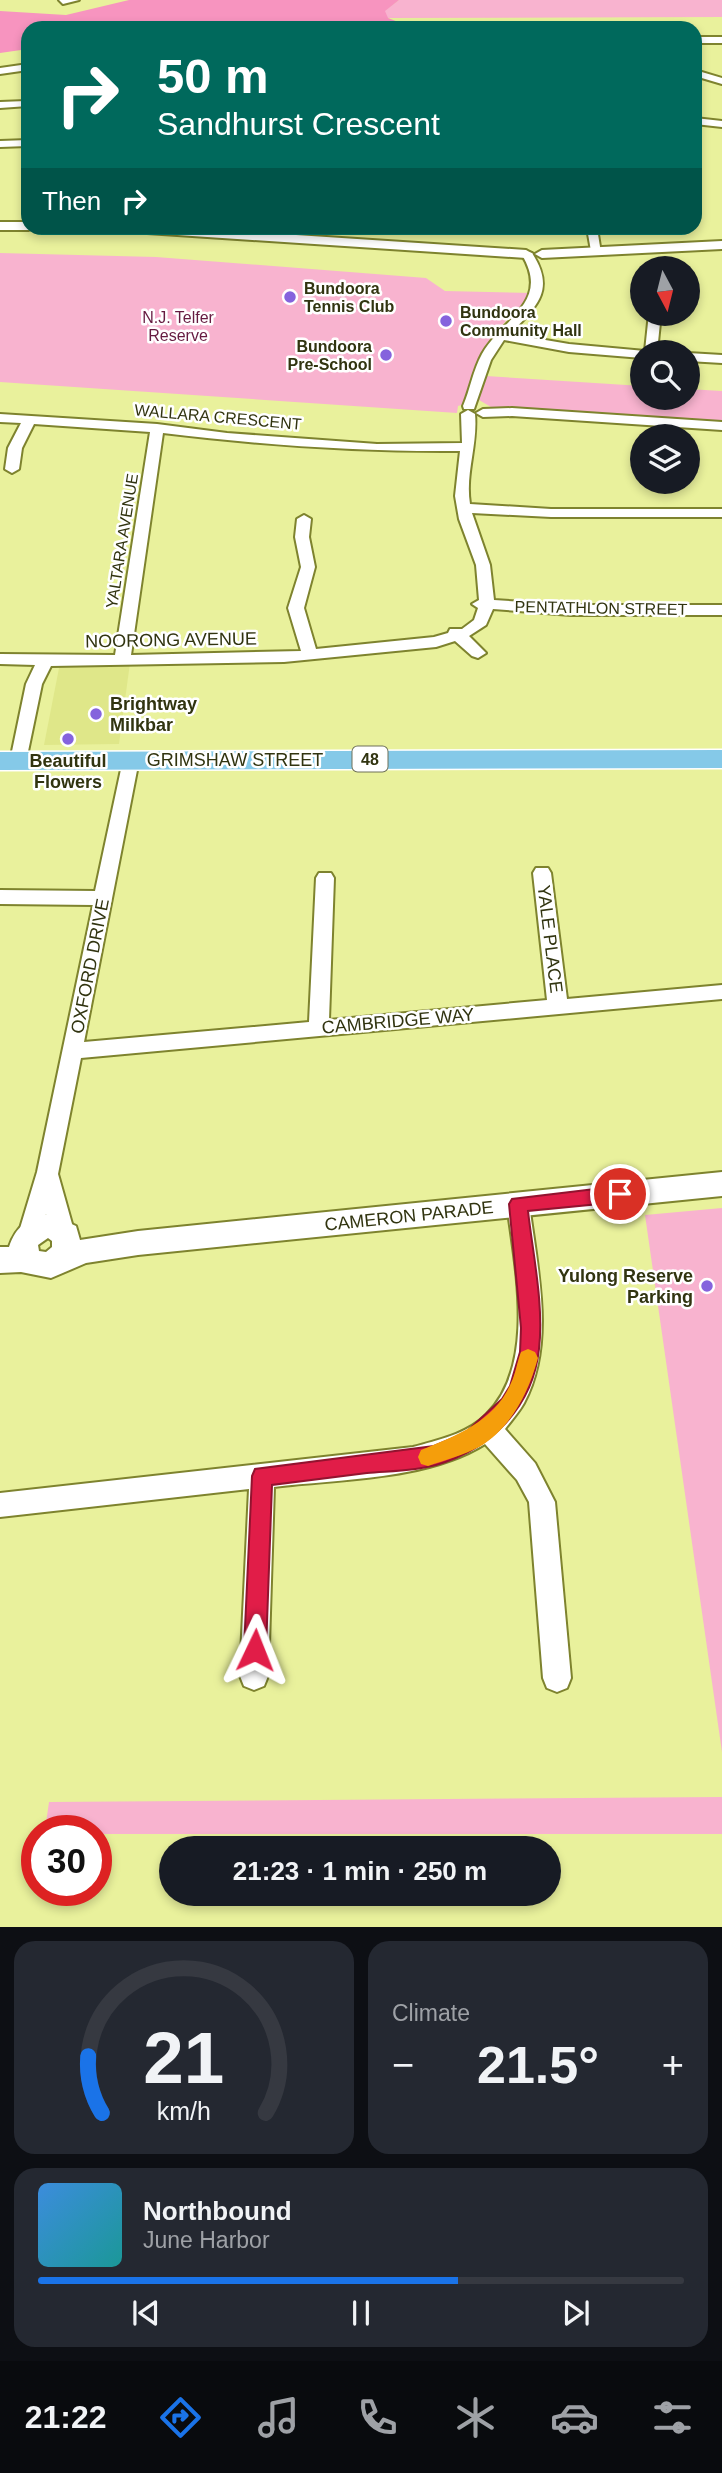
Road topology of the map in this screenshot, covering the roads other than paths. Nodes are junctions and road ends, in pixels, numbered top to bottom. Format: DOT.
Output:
graph roads {
  1 [pos="702,40"];
  2 [pos="722,40"];
  3 [pos="21,68"];
  4 [pos="0,71"];
  5 [pos="702,75"];
  6 [pos="722,81"];
  7 [pos="21,104"];
  8 [pos="0,105"];
  9 [pos="702,122"];
  10 [pos="722,124"];
  11 [pos="21,143"];
  12 [pos="0,144"];
  13 [pos="0,226"];
  14 [pos="21,226"];
  15 [pos="289,235"];
  16 [pos="594,235"];
  17 [pos="722,245"];
  18 [pos="597,251"];
  19 [pos="534,254"];
  20 [pos="500,336"];
  21 [pos="630,353"];
  22 [pos="700,358"];
  23 [pos="722,359"];
  24 [pos="476,410"];
  25 [pos="0,418"];
  26 [pos="29,420"];
  27 [pos="722,426"];
  28 [pos="157,428"];
  29 [pos="467,449"];
  30 [pos="12,470"];
  31 [pos="464,508"];
  32 [pos="722,513"];
  33 [pos="304,519"];
  34 [pos="483,604"];
  35 [pos="722,610"];
  36 [pos="457,634"];
  37 [pos="478,653"];
  38 [pos="310,655"];
  39 [pos="0,659"];
  40 [pos="122,659"];
  41 [pos="38,661"];
  42 [pos="722,759"];
  43 [pos="131,760"];
  44 [pos="9,761"];
  45 [pos="542,873"];
  46 [pos="325,878"];
  47 [pos="0,897"];
  48 [pos="103,898"];
  49 [pos="722,992"];
  50 [pos="558,1006"];
  51 [pos="319,1028"];
  52 [pos="74,1051"];
  53 [pos="48,1172"];
  54 [pos="722,1184"];
  55 [pos="519,1204"];
  56 [pos="64,1241"];
  57 [pos="16,1249"];
  58 [pos="487,1428"];
  59 [pos="262,1476"];
  60 [pos="0,1505"];
  61 [pos="254,1676"];
  62 [pos="557,1678"];
  1 -- 2 [label="street"];
  3 -- 4 [label="street"];
  5 -- 6 [label="street"];
  7 -- 8 [label="street"];
  9 -- 10 [label="street"];
  11 -- 12 [label="street"];
  13 -- 14 [label="street"];
  15 -- 19 [label="street"];
  16 -- 18 [label="street"];
  17 -- 18 [label="street"];
  18 -- 19 [label="street"];
  19 -- 20 [label="street"];
  20 -- 21 [label="street"];
  20 -- 24 [label="street"];
  22 -- 23 [label="street"];
  24 -- 27 [label="street"];
  24 -- 29 [label="street"];
  25 -- 26 [label="street, WALLARA CRESCENT"];
  26 -- 28 [label="street, WALLARA CRESCENT"];
  26 -- 30 [label="street"];
  28 -- 29 [label="street, WALLARA CRESCENT"];
  28 -- 40 [label="street, YALTARA AVENUE"];
  29 -- 31 [label="street"];
  31 -- 32 [label="street"];
  31 -- 34 [label="street"];
  33 -- 38 [label="street"];
  34 -- 35 [label="street, PENTATHLON STREET"];
  34 -- 36 [label="street"];
  36 -- 37 [label="street"];
  36 -- 38 [label="street, NOORONG AVENUE"];
  38 -- 40 [label="street, NOORONG AVENUE"];
  39 -- 41 [label="street, NOORONG AVENUE"];
  40 -- 41 [label="street, NOORONG AVENUE"];
  41 -- 44 [label="street"];
  42 -- 43 [label="main road, GRIMSHAW STREET / 48"];
  43 -- 44 [label="main road, GRIMSHAW STREET / 48"];
  43 -- 48 [label="street, OXFORD DRIVE"];
  45 -- 50 [label="street, YALE PLACE"];
  46 -- 51 [label="street"];
  47 -- 48 [label="street"];
  48 -- 52 [label="street, OXFORD DRIVE"];
  49 -- 50 [label="street, CAMBRIDGE WAY"];
  50 -- 51 [label="street, CAMBRIDGE WAY"];
  51 -- 52 [label="street, CAMBRIDGE WAY"];
  52 -- 53 [label="street, OXFORD DRIVE"];
  53 -- 56 [label="street, OXFORD DRIVE"];
  53 -- 57 [label="street, OXFORD DRIVE"];
  54 -- 55 [label="street, CAMERON PARADE"];
  55 -- 56 [label="street, CAMERON PARADE"];
  55 -- 58 [label="street"];
  56 -- 57 [label="street, CAMERON PARADE"];
  58 -- 59 [label="street"];
  58 -- 62 [label="street"];
  59 -- 60 [label="street"];
  59 -- 61 [label="street"];
}
